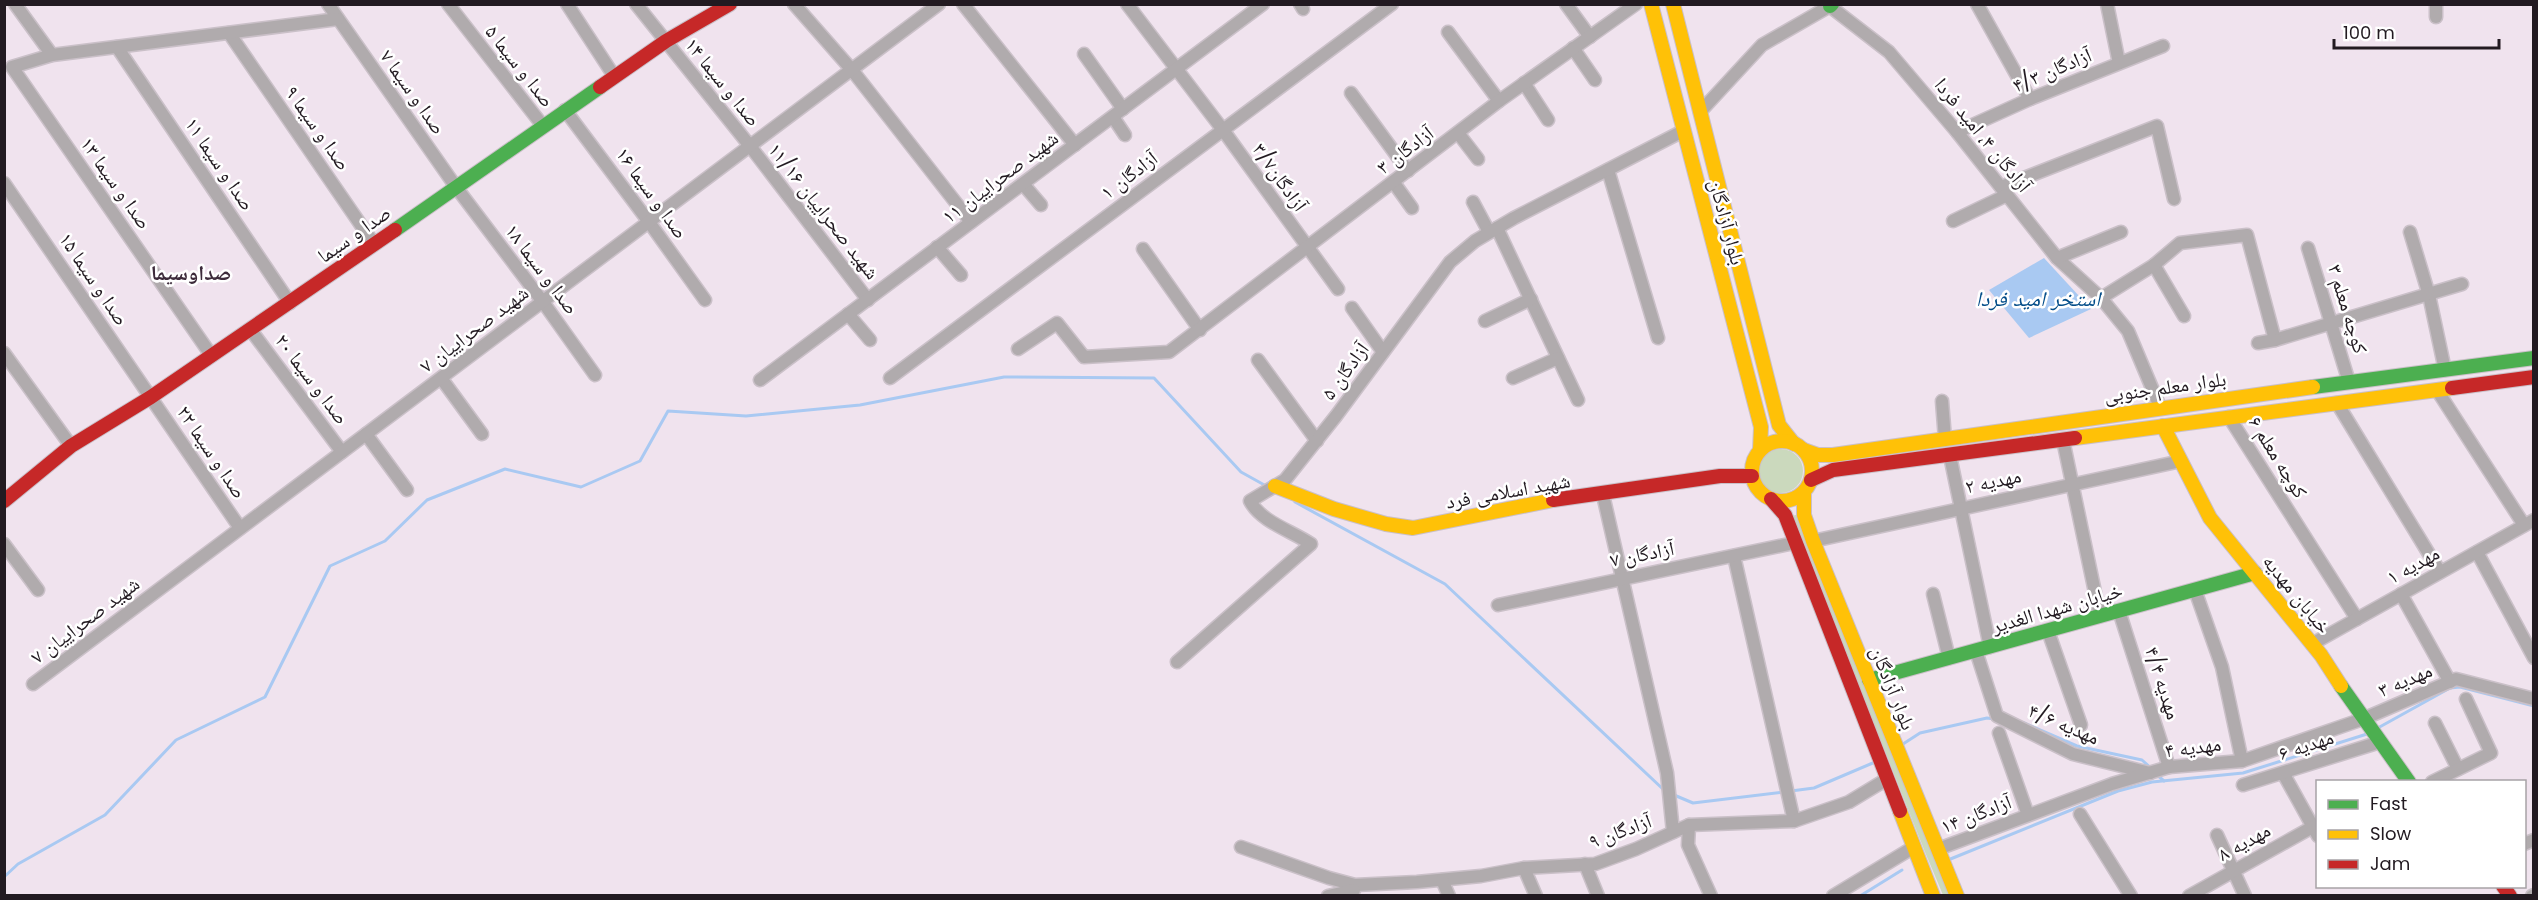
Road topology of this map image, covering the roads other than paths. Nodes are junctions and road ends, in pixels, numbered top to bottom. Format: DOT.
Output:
graph roads {
  1 [pos="15,4"];
  2 [pos="328,4"];
  3 [pos="448,4"];
  4 [pos="636,4"];
  5 [pos="730,4"];
  6 [pos="794,4"];
  7 [pos="939,4"];
  8 [pos="963,4"];
  9 [pos="1127,4"];
  10 [pos="1263,4"];
  11 [pos="1392,4"];
  12 [pos="1566,4"];
  13 [pos="1636,4"];
  14 [pos="1651,4"];
  15 [pos="1674,4"];
  16 [pos="1977,4"];
  17 [pos="2107,4"];
  18 [pos="1830,5"];
  19 [pos="568,6"];
  20 [pos="338,19"];
  21 [pos="1448,32"];
  22 [pos="229,33"];
  23 [pos="1590,37"];
  24 [pos="666,41"];
  25 [pos="1682,41"];
  26 [pos="1662,46"];
  27 [pos="2163,46"];
  28 [pos="117,47"];
  29 [pos="1573,48"];
  30 [pos="1084,54"];
  31 [pos="52,56"];
  32 [pos="2119,63"];
  33 [pos="852,70"];
  34 [pos="1175,70"];
  35 [pos="614,76"];
  36 [pos="1595,80"];
  37 [pos="1524,83"];
  38 [pos="1351,93"];
  39 [pos="2030,99"];
  40 [pos="1499,101"];
  41 [pos="565,110"];
  42 [pos="1700,112"];
  43 [pos="1118,113"];
  44 [pos="1548,120"];
  45 [pos="543,126"];
  46 [pos="1223,130"];
  47 [pos="1683,131"];
  48 [pos="1957,132"];
  49 [pos="1458,134"];
  50 [pos="1125,135"];
  51 [pos="1075,145"];
  52 [pos="750,147"];
  53 [pos="1478,159"];
  54 [pos="1608,170"];
  55 [pos="1408,171"];
  56 [pos="4,183"];
  57 [pos="1394,183"];
  58 [pos="1023,184"];
  59 [pos="456,187"];
  60 [pos="2004,191"];
  61 [pos="2174,199"];
  62 [pos="1473,202"];
  63 [pos="1041,205"];
  64 [pos="1412,208"];
  65 [pos="1953,221"];
  66 [pos="650,222"];
  67 [pos="971,222"];
  68 [pos="1493,230"];
  69 [pos="2121,232"];
  70 [pos="2410,232"];
  71 [pos="374,244"];
  72 [pos="1306,247"];
  73 [pos="937,248"];
  74 [pos="2308,248"];
  75 [pos="1143,249"];
  76 [pos="2057,258"];
  77 [pos="2154,265"];
  78 [pos="961,275"];
  79 [pos="2462,284"];
  80 [pos="1338,289"];
  81 [pos="2429,295"];
  82 [pos="2101,298"];
  83 [pos="705,300"];
  84 [pos="867,300"];
  85 [pos="1531,300"];
  86 [pos="543,302"];
  87 [pos="290,303"];
  88 [pos="1352,308"];
  89 [pos="848,314"];
  90 [pos="2184,316"];
  91 [pos="1485,321"];
  92 [pos="2333,322"];
  93 [pos="250,329"];
  94 [pos="1200,330"];
  95 [pos="1658,338"];
  96 [pos="870,340"];
  97 [pos="2275,340"];
  98 [pos="2258,344"];
  99 [pos="1018,348"];
  100 [pos="1383,352"];
  101 [pos="4,353"];
  102 [pos="211,355"];
  103 [pos="1558,358"];
  104 [pos="2534,358"];
  105 [pos="1258,360"];
  106 [pos="2445,370"];
  107 [pos="595,375"];
  108 [pos="2534,377"];
  109 [pos="441,378"];
  110 [pos="890,378"];
  111 [pos="1513,378"];
  112 [pos="760,380"];
  113 [pos="2349,382"];
  114 [pos="2437,390"];
  115 [pos="151,397"];
  116 [pos="1578,399"];
  117 [pos="1942,401"];
  118 [pos="2337,403"];
  119 [pos="2160,407"];
  120 [pos="2229,417"];
  121 [pos="2163,426"];
  122 [pos="2021,428"];
  123 [pos="366,434"];
  124 [pos="482,434"];
  125 [pos="1945,439"];
  126 [pos="2063,440"];
  127 [pos="1317,441"];
  128 [pos="71,446"];
  129 [pos="2024,446"];
  130 [pos="1799,447"];
  131 [pos="1760,450"];
  132 [pos="342,452"];
  133 [pos="1950,456"];
  134 [pos="2181,461"];
  135 [pos="1752,476"];
  136 [pos="2073,484"];
  137 [pos="1275,486"];
  138 [pos="1807,486"];
  139 [pos="406,490"];
  140 [pos="1603,495"];
  141 [pos="1771,500"];
  142 [pos="4,501"];
  143 [pos="1962,508"];
  144 [pos="2529,523"];
  145 [pos="240,528"];
  146 [pos="1813,541"];
  147 [pos="1794,543"];
  148 [pos="4,544"];
  149 [pos="2476,552"];
  150 [pos="1734,556"];
  151 [pos="2440,572"];
  152 [pos="2255,573"];
  153 [pos="1622,578"];
  154 [pos="38,590"];
  155 [pos="2195,590"];
  156 [pos="1934,594"];
  157 [pos="2401,594"];
  158 [pos="1498,605"];
  159 [pos="2119,611"];
  160 [pos="2100,616"];
  161 [pos="2357,619"];
  162 [pos="2048,630"];
  163 [pos="2312,644"];
  164 [pos="1990,647"];
  165 [pos="1976,651"];
  166 [pos="1949,658"];
  167 [pos="2534,658"];
  168 [pos="1177,662"];
  169 [pos="1869,680"];
  170 [pos="2450,682"];
  171 [pos="33,684"];
  172 [pos="2466,699"];
  173 [pos="2534,699"];
  174 [pos="2363,719"];
  175 [pos="2435,723"];
  176 [pos="2081,724"];
  177 [pos="1999,733"];
  178 [pos="2380,742"];
  179 [pos="2242,761"];
  180 [pos="2169,767"];
  181 [pos="2458,769"];
  182 [pos="2152,773"];
  183 [pos="2283,773"];
  184 [pos="1887,779"];
  185 [pos="2402,780"];
  186 [pos="2436,780"];
  187 [pos="2243,785"];
  188 [pos="2080,814"];
  189 [pos="2028,815"];
  190 [pos="1794,821"];
  191 [pos="1689,825"];
  192 [pos="2316,829"];
  193 [pos="1673,832"];
  194 [pos="2217,835"];
  195 [pos="1241,847"];
  196 [pos="1914,848"];
  197 [pos="1938,849"];
  198 [pos="1585,864"];
  199 [pos="1524,868"];
  200 [pos="2234,870"];
  201 [pos="1442,880"];
  202 [pos="1354,890"];
  203 [pos="1328,896"];
  204 [pos="1449,896"];
  205 [pos="1536,896"];
  206 [pos="1598,896"];
  207 [pos="1711,896"];
  208 [pos="1833,896"];
  209 [pos="1933,896"];
  210 [pos="1957,896"];
  211 [pos="2131,896"];
  212 [pos="2189,896"];
  213 [pos="2245,896"];
  1 -- 31 [label="street"];
  2 -- 20 [label="street, صدا و سیما ۷"];
  3 -- 45 [label="street, صدا و سیما ۵"];
  4 -- 24 [label="street, صدا و سیما ۱۴"];
  5 -- 24 [label="main road, صدا و سیما"];
  6 -- 33 [label="street"];
  7 -- 33 [label="street, شهید صحراییان ۷"];
  8 -- 51 [label="street"];
  9 -- 34 [label="street, آزادگان۳/۷"];
  10 -- 34 [label="street, شهید صحراییان ۱۱"];
  11 -- 46 [label="street, آزادگان ۱"];
  12 -- 23 [label="street"];
  13 -- 23 [label="street, آزادگان ۳"];
  14 -- 26 [label="main road, بلوار آزادگان"];
  15 -- 25 [label="main road, بلوار آزادگان"];
  16 -- 39 [label="street"];
  17 -- 32 [label="street"];
  18 -- 42 [label="street"];
  18 -- 48 [label="street, آزادگان ۴، امید فردا"];
  19 -- 35 [label="street"];
  20 -- 22 [label="street"];
  20 -- 59 [label="street, صدا و سیما ۷"];
  21 -- 40 [label="street"];
  22 -- 28 [label="street"];
  22 -- 71 [label="street, صدا و سیما ۹"];
  23 -- 29 [label="street, آزادگان ۳"];
  24 -- 35 [label="main road, صدا و سیما"];
  24 -- 52 [label="street, صدا و سیما ۱۴"];
  25 -- 26 [label="main road"];
  25 -- 42 [label="main road, بلوار آزادگان"];
  26 -- 47 [label="main road, بلوار آزادگان"];
  27 -- 32 [label="street, آزادگان ۴/۳"];
  28 -- 31 [label="street"];
  28 -- 87 [label="street, صدا و سیما ۱۱"];
  29 -- 36 [label="street"];
  29 -- 37 [label="street, آزادگان ۳"];
  30 -- 43 [label="street"];
  31 -- 102 [label="street, صدا و سیما ۱۳"];
  32 -- 39 [label="street, آزادگان ۴/۳"];
  33 -- 52 [label="street, شهید صحراییان ۷"];
  33 -- 67 [label="street"];
  34 -- 43 [label="street, شهید صحراییان ۱۱"];
  34 -- 46 [label="street, آزادگان۳/۷"];
  35 -- 41 [label="main road, صدا و سیما"];
  37 -- 40 [label="street, آزادگان ۳"];
  37 -- 44 [label="street"];
  38 -- 55 [label="street"];
  39 -- 48 [label="street, آزادگان ۴/۳"];
  40 -- 49 [label="street, آزادگان ۳"];
  41 -- 45 [label="main road, صدا و سیما"];
  41 -- 66 [label="street, صدا و سیما ۱۶"];
  42 -- 130 [label="main road, بلوار آزادگان"];
  43 -- 50 [label="street"];
  43 -- 51 [label="street, شهید صحراییان ۱۱"];
  45 -- 59 [label="main road, صدا و سیما"];
  46 -- 72 [label="street, آزادگان۳/۷"];
  46 -- 110 [label="street, آزادگان ۱"];
  47 -- 54 [label="street, آزادگان ۵"];
  47 -- 131 [label="main road, بلوار آزادگان"];
  48 -- 60 [label="street, آزادگان ۴، امید فردا"];
  49 -- 53 [label="street"];
  49 -- 55 [label="street, آزادگان ۳"];
  51 -- 58 [label="street, شهید صحراییان ۱۱"];
  52 -- 66 [label="street, شهید صحراییان ۷"];
  52 -- 84 [label="street, شهید صحراییان ۱۱/۱۶"];
  54 -- 68 [label="street, آزادگان ۵"];
  54 -- 95 [label="street"];
  55 -- 57 [label="street, آزادگان ۳"];
  56 -- 115 [label="street, صدا و سیما ۱۵"];
  57 -- 64 [label="street"];
  57 -- 72 [label="street, آزادگان ۳"];
  58 -- 63 [label="street"];
  58 -- 67 [label="street, شهید صحراییان ۱۱"];
  59 -- 71 [label="main road, صدا و سیما"];
  59 -- 86 [label="street, صدا و سیما ۱۸"];
  60 -- 61 [label="street"];
  60 -- 65 [label="street"];
  60 -- 76 [label="street, آزادگان ۴، امید فردا"];
  62 -- 68 [label="street"];
  66 -- 83 [label="street, صدا و سیما ۱۶"];
  66 -- 86 [label="street, شهید صحراییان ۷"];
  67 -- 73 [label="street, شهید صحراییان ۱۱"];
  68 -- 85 [label="street"];
  68 -- 100 [label="street, آزادگان ۵"];
  69 -- 76 [label="street"];
  70 -- 81 [label="street"];
  71 -- 87 [label="main road, صدا و سیما"];
  72 -- 80 [label="street, آزادگان۳/۷"];
  72 -- 94 [label="street, آزادگان ۳"];
  73 -- 78 [label="street"];
  73 -- 84 [label="street, شهید صحراییان ۱۱"];
  74 -- 92 [label="street, کوچه معلم ۳"];
  75 -- 94 [label="street"];
  76 -- 82 [label="street, آزادگان ۴، امید فردا"];
  77 -- 82 [label="street"];
  77 -- 90 [label="street"];
  77 -- 97 [label="street"];
  79 -- 81 [label="street"];
  81 -- 92 [label="street"];
  81 -- 106 [label="street"];
  82 -- 119 [label="street, آزادگان ۴، امید فردا"];
  84 -- 89 [label="street, شهید صحراییان ۱۱"];
  85 -- 91 [label="street"];
  85 -- 103 [label="street"];
  86 -- 107 [label="street, صدا و سیما ۱۸"];
  86 -- 109 [label="street, شهید صحراییان ۷"];
  87 -- 93 [label="main road, صدا و سیما"];
  88 -- 100 [label="street"];
  89 -- 96 [label="street"];
  89 -- 112 [label="street, شهید صحراییان ۱۱"];
  92 -- 97 [label="street"];
  92 -- 113 [label="street, کوچه معلم ۳"];
  93 -- 102 [label="main road, صدا و سیما"];
  93 -- 132 [label="street, صدا و سیما ۲۰"];
  94 -- 99 [label="street, آزادگان ۳"];
  97 -- 98 [label="street"];
  100 -- 127 [label="street, آزادگان ۵"];
  101 -- 128 [label="street"];
  102 -- 115 [label="main road, صدا و سیما"];
  103 -- 111 [label="street"];
  103 -- 116 [label="street"];
  104 -- 106 [label="main road, بلوار معلم جنوبی"];
  105 -- 127 [label="street"];
  106 -- 113 [label="main road, بلوار معلم جنوبی"];
  108 -- 114 [label="main road, بلوار معلم جنوبی"];
  109 -- 123 [label="street, شهید صحراییان ۷"];
  109 -- 124 [label="street"];
  113 -- 119 [label="main road, بلوار معلم جنوبی"];
  114 -- 118 [label="main road, بلوار معلم جنوبی"];
  114 -- 144 [label="street"];
  115 -- 128 [label="main road, صدا و سیما"];
  115 -- 145 [label="street, صدا و سیما ۲۲"];
  117 -- 125 [label="street"];
  118 -- 120 [label="main road, بلوار معلم جنوبی"];
  118 -- 151 [label="street"];
  119 -- 122 [label="main road, بلوار معلم جنوبی"];
  120 -- 121 [label="main road, بلوار معلم جنوبی"];
  120 -- 161 [label="street, کوچه معلم ۶"];
  121 -- 126 [label="main road, بلوار معلم جنوبی"];
  121 -- 134 [label="main road, خیابان مهدیه"];
  122 -- 125 [label="main road, بلوار معلم جنوبی"];
  122 -- 129 [label="main road"];
  123 -- 132 [label="street, شهید صحراییان ۷"];
  123 -- 139 [label="street"];
  125 -- 130 [label="main road, بلوار معلم جنوبی"];
  126 -- 129 [label="main road, بلوار معلم جنوبی"];
  126 -- 136 [label="street"];
  127 -- 137 [label="street, آزادگان ۵"];
  128 -- 142 [label="main road, صدا و سیما"];
  129 -- 133 [label="main road, بلوار معلم جنوبی"];
  130 -- 131 [label="main road"];
  130 -- 138 [label="main road"];
  131 -- 135 [label="main road"];
  132 -- 145 [label="street, شهید صحراییان ۷"];
  133 -- 138 [label="main road, بلوار معلم جنوبی"];
  133 -- 143 [label="street"];
  134 -- 136 [label="street, مهدیه ۲"];
  134 -- 152 [label="main road, خیابان مهدیه"];
  135 -- 140 [label="main road, شهید اسلامی فرد"];
  135 -- 141 [label="main road"];
  136 -- 143 [label="street, مهدیه ۲"];
  136 -- 160 [label="street"];
  137 -- 140 [label="main road, شهید اسلامی فرد"];
  137 -- 168 [label="street, آزادگان ۵"];
  138 -- 141 [label="main road"];
  138 -- 146 [label="main road, بلوار آزادگان"];
  140 -- 153 [label="street"];
  141 -- 147 [label="main road, بلوار آزادگان"];
  143 -- 146 [label="street, مهدیه ۲"];
  143 -- 164 [label="street"];
  144 -- 149 [label="street, مهدیه ۱"];
  145 -- 171 [label="street, شهید صحراییان ۷"];
  146 -- 169 [label="main road, بلوار آزادگان"];
  147 -- 150 [label="street, آزادگان ۷"];
  147 -- 184 [label="main road, بلوار آزادگان"];
  148 -- 154 [label="street"];
  149 -- 151 [label="street, مهدیه ۱"];
  149 -- 167 [label="street"];
  150 -- 153 [label="street, آزادگان ۷"];
  150 -- 190 [label="street"];
  151 -- 157 [label="street, مهدیه ۱"];
  152 -- 155 [label="main road, خیابان شهدا الغدیر"];
  152 -- 163 [label="main road, خیابان مهدیه"];
  153 -- 158 [label="street, آزادگان ۷"];
  153 -- 193 [label="street"];
  155 -- 159 [label="main road, خیابان شهدا الغدیر"];
  155 -- 179 [label="street"];
  156 -- 166 [label="street"];
  157 -- 161 [label="street, مهدیه ۱"];
  157 -- 170 [label="street"];
  159 -- 160 [label="main road, خیابان شهدا الغدیر"];
  159 -- 180 [label="street, مهدیه ۴/۴"];
  160 -- 162 [label="main road, خیابان شهدا الغدیر"];
  161 -- 163 [label="street, مهدیه ۱"];
  162 -- 164 [label="main road, خیابان شهدا الغدیر"];
  162 -- 176 [label="street"];
  163 -- 174 [label="main road, خیابان مهدیه"];
  164 -- 165 [label="main road, خیابان شهدا الغدیر"];
  165 -- 166 [label="main road, خیابان شهدا الغدیر"];
  165 -- 182 [label="street, مهدیه ۴/۶"];
  166 -- 169 [label="main road, خیابان شهدا الغدیر"];
  169 -- 197 [label="main road, بلوار آزادگان"];
  170 -- 173 [label="street, مهدیه ۳"];
  170 -- 174 [label="street, مهدیه ۳"];
  172 -- 181 [label="street"];
  174 -- 178 [label="main road, خیابان مهدیه"];
  174 -- 179 [label="street, مهدیه ۴"];
  175 -- 181 [label="street"];
  177 -- 189 [label="street"];
  178 -- 183 [label="street, مهدیه ۶"];
  178 -- 185 [label="main road, خیابان مهدیه"];
  179 -- 180 [label="street, مهدیه ۴"];
  180 -- 182 [label="street, مهدیه ۴"];
  181 -- 186 [label="street"];
  182 -- 189 [label="street, مهدیه ۴"];
  183 -- 187 [label="street, مهدیه ۶"];
  183 -- 192 [label="street"];
  184 -- 190 [label="street, آزادگان ۹"];
  184 -- 196 [label="main road, بلوار آزادگان"];
  188 -- 211 [label="street"];
  189 -- 197 [label="street, آزادگان ۱۴"];
  190 -- 191 [label="street, آزادگان ۹"];
  191 -- 193 [label="street, آزادگان ۹"];
  191 -- 207 [label="street"];
  192 -- 200 [label="street, مهدیه ۸"];
  193 -- 198 [label="street, آزادگان ۹"];
  194 -- 200 [label="street"];
  195 -- 202 [label="street"];
  196 -- 208 [label="street"];
  196 -- 209 [label="main road, بلوار آزادگان"];
  197 -- 210 [label="main road, بلوار آزادگان"];
  198 -- 199 [label="street, آزادگان ۹"];
  198 -- 206 [label="street"];
  199 -- 201 [label="street, آزادگان ۹"];
  199 -- 205 [label="street"];
  200 -- 212 [label="street, مهدیه ۸"];
  200 -- 213 [label="street"];
  201 -- 202 [label="street, آزادگان ۹"];
  201 -- 204 [label="street"];
  202 -- 203 [label="street"];
}
